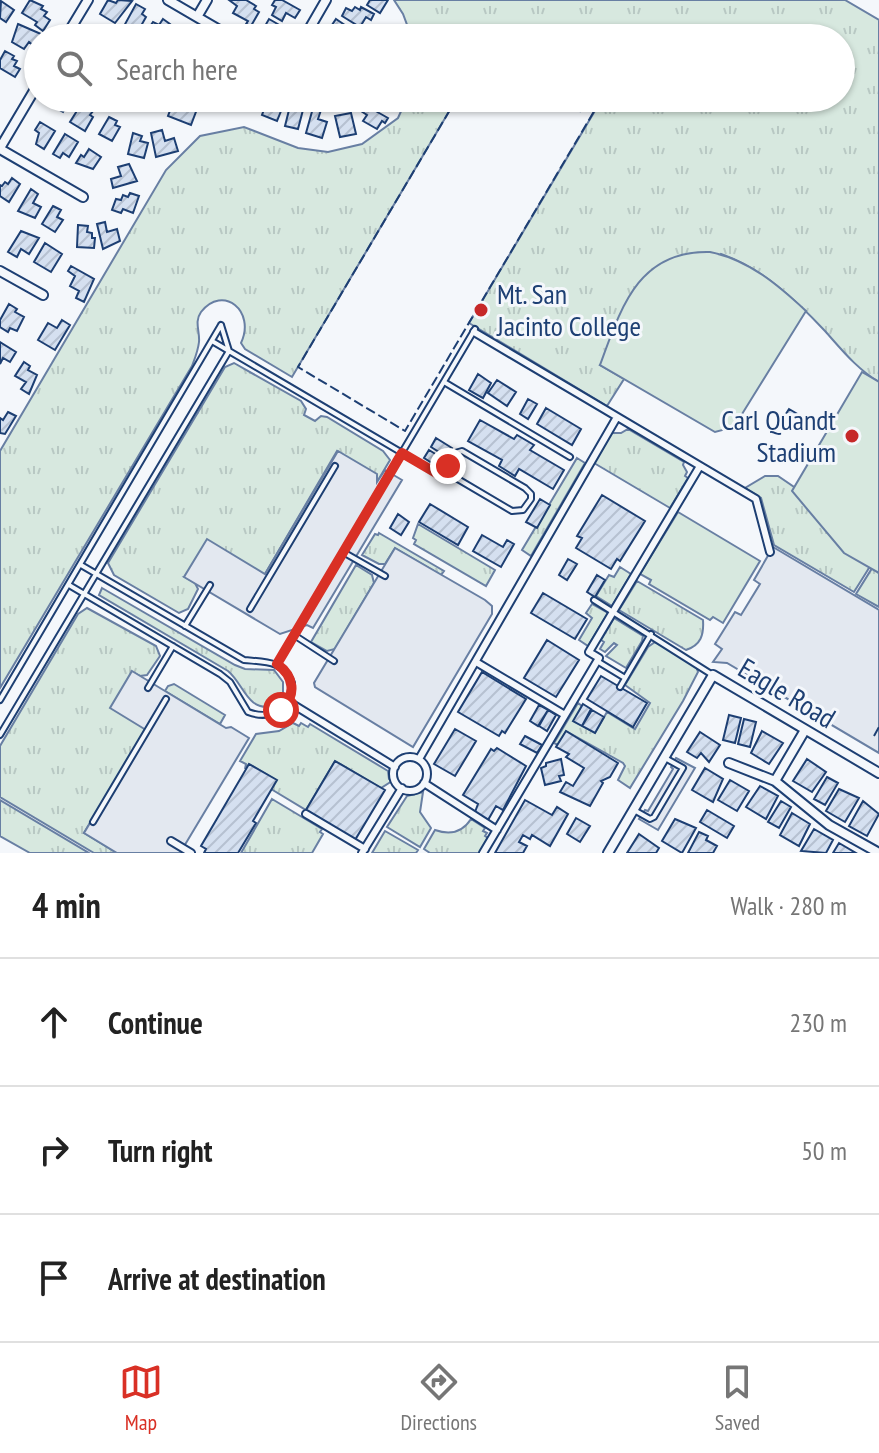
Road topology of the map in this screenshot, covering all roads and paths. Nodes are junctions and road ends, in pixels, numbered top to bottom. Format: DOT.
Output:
graph roads {
  1 [pos="88,0"];
  2 [pos="168,0"];
  3 [pos="207,0"];
  4 [pos="326,0"];
  5 [pos="197,17"];
  6 [pos="73,24"];
  7 [pos="209,24"];
  8 [pos="312,24"];
  9 [pos="24,108"];
  10 [pos="0,148"];
  11 [pos="83,197"];
  12 [pos="0,271"];
  13 [pos="43,295"];
  14 [pos="474,331"];
  15 [pos="212,341"];
  16 [pos="229,351"];
  17 [pos="444,382"];
  18 [pos="617,417"];
  19 [pos="402,453"];
  20 [pos="570,457"];
  21 [pos="335,466"];
  22 [pos="700,466"];
  23 [pos="447,477"];
  24 [pos="343,552"];
  25 [pos="770,552"];
  26 [pos="81,565"];
  27 [pos="96,574"];
  28 [pos="385,576"];
  29 [pos="69,585"];
  30 [pos="210,585"];
  31 [pos="84,594"];
  32 [pos="594,600"];
  33 [pos="250,609"];
  34 [pos="613,612"];
  35 [pos="185,626"];
  36 [pos="651,634"];
  37 [pos="294,635"];
  38 [pos="173,646"];
  39 [pos="334,661"];
  40 [pos="597,661"];
  41 [pos="476,662"];
  42 [pos="277,664"];
  43 [pos="713,675"];
  44 [pos="625,678"];
  45 [pos="620,687"];
  46 [pos="148,688"];
  47 [pos="166,699"];
  48 [pos="0,700"];
  49 [pos="289,702"];
  50 [pos="565,715"];
  51 [pos="805,730"];
  52 [pos="0,735"];
  53 [pos="665,758"];
  54 [pos="419,759"];
  55 [pos="729,763"];
  56 [pos="395,767"];
  57 [pos="879,773"];
  58 [pos="775,781"];
  59 [pos="424,783"];
  60 [pos="402,788"];
  61 [pos="634,810"];
  62 [pos="306,814"];
  63 [pos="93,822"];
  64 [pos="497,830"];
  65 [pos="171,841"];
  66 [pos="363,851"];
  67 [pos="191,853"];
  68 [pos="483,853"];
  69 [pos="608,853"];
  70 [pos="879,853"];
  1 -- 6 [label="street"];
  2 -- 5 [label="street"];
  3 -- 5 [label="street"];
  4 -- 8 [label="street"];
  5 -- 7 [label="street"];
  9 -- 10 [label="street"];
  10 -- 11 [label="street"];
  12 -- 13 [label="street"];
  14 -- 17 [label="lane"];
  14 -- 18 [label="street"];
  15 -- 16 [label="lane"];
  15 -- 16 [label="lane"];
  15 -- 26 [label="lane"];
  16 -- 19 [label="lane"];
  16 -- 27 [label="lane"];
  17 -- 19 [label="lane"];
  17 -- 20 [label="lane"];
  18 -- 22 [label="street"];
  18 -- 41 [label="street"];
  19 -- 23 [label="lane"];
  19 -- 24 [label="lane"];
  21 -- 33 [label="lane"];
  22 -- 25 [label="street"];
  22 -- 34 [label="street"];
  23 -- 23 [label="lane"];
  24 -- 28 [label="lane"];
  24 -- 37 [label="lane"];
  26 -- 27 [label="lane"];
  26 -- 29 [label="lane"];
  27 -- 31 [label="lane"];
  27 -- 35 [label="lane"];
  29 -- 31 [label="lane"];
  29 -- 48 [label="lane"];
  30 -- 35 [label="lane"];
  31 -- 38 [label="lane"];
  31 -- 52 [label="lane"];
  32 -- 34 [label="lane"];
  34 -- 36 [label="lane"];
  34 -- 40 [label="street"];
  35 -- 42 [label="lane"];
  36 -- 43 [label="lane"];
  36 -- 44 [label="lane"];
  37 -- 39 [label="lane"];
  37 -- 42 [label="lane"];
  38 -- 46 [label="lane"];
  38 -- 49 [label="lane"];
  40 -- 44 [label="lane"];
  40 -- 50 [label="street"];
  41 -- 50 [label="street"];
  41 -- 54 [label="street"];
  42 -- 49 [label="lane"];
  43 -- 51 [label="street, Eagle Road"];
  43 -- 53 [label="street"];
  44 -- 45 [label="lane"];
  47 -- 63 [label="lane"];
  49 -- 56 [label="street"];
  50 -- 64 [label="street"];
  51 -- 57 [label="street, Eagle Road"];
  51 -- 58 [label="street"];
  53 -- 61 [label="street"];
  53 -- 61 [label="lane"];
  54 -- 56 [label="street"];
  54 -- 59 [label="street"];
  55 -- 58 [label="street"];
  56 -- 60 [label="street"];
  58 -- 70 [label="street"];
  59 -- 60 [label="street"];
  59 -- 64 [label="street"];
  60 -- 66 [label="street"];
  61 -- 69 [label="street"];
  62 -- 66 [label="street"];
  64 -- 68 [label="street"];
  65 -- 67 [label="street"];
}
